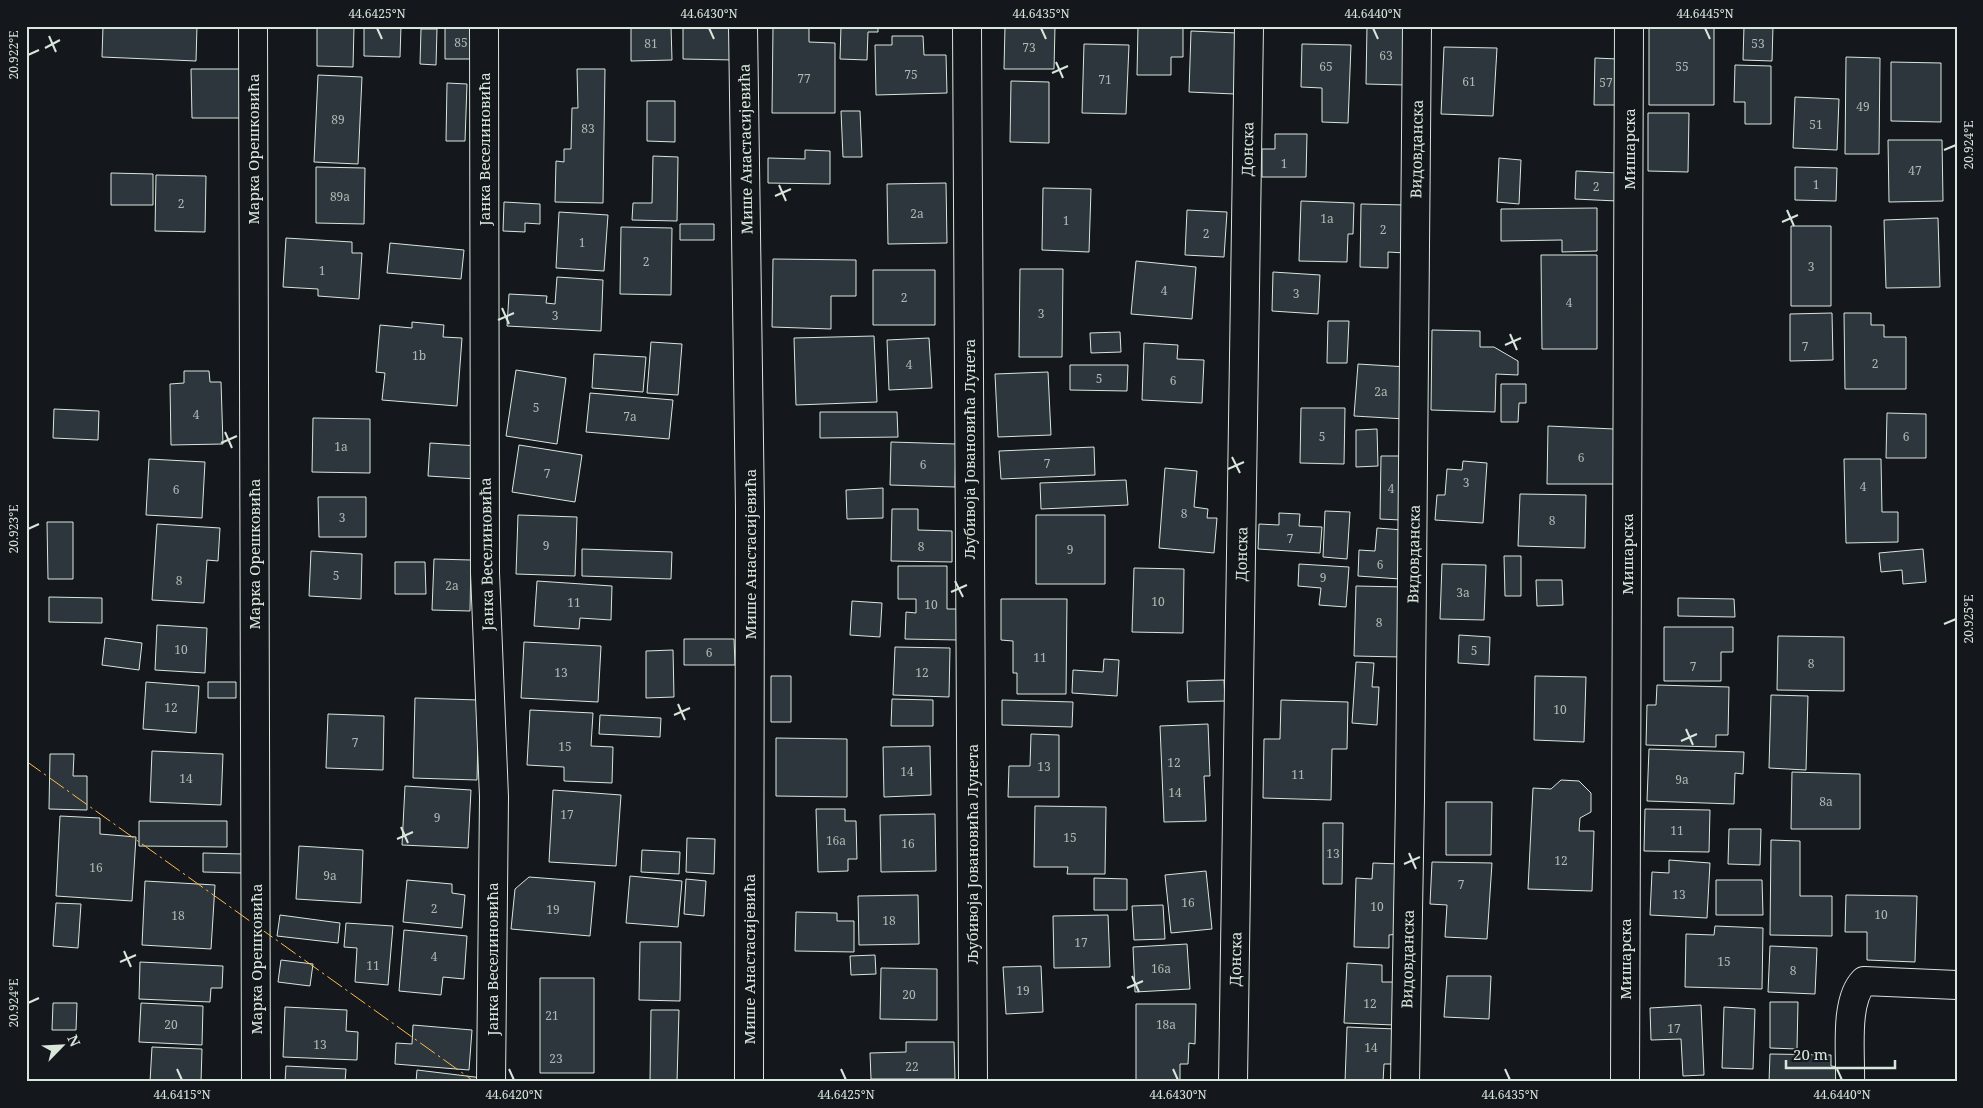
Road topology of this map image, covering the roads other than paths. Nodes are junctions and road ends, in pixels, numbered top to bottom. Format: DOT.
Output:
graph roads {
  1 [pos="253,26"];
  2 [pos="484,26"];
  3 [pos="743,26"];
  4 [pos="967,26"];
  5 [pos="1249,26"];
  6 [pos="1417,26"];
  7 [pos="1629,26"];
  8 [pos="1957,985"];
  9 [pos="256,1082"];
  10 [pos="491,1082"];
  11 [pos="748,1082"];
  12 [pos="973,1082"];
  13 [pos="1233,1082"];
  14 [pos="1405,1082"];
  15 [pos="1625,1082"];
  16 [pos="1850,1082"];
  1 -- 9 [label="street, Марка Орешковића"];
  2 -- 10 [label="street, Јанка Веселиновића"];
  3 -- 11 [label="street, Мише Анастасијевића"];
  4 -- 12 [label="street, Љубивоја Јовановића Лунета"];
  5 -- 13 [label="street, Донска"];
  6 -- 14 [label="street, Видовданска"];
  7 -- 15 [label="street, Мишарска"];
  8 -- 16 [label="street"];
}
